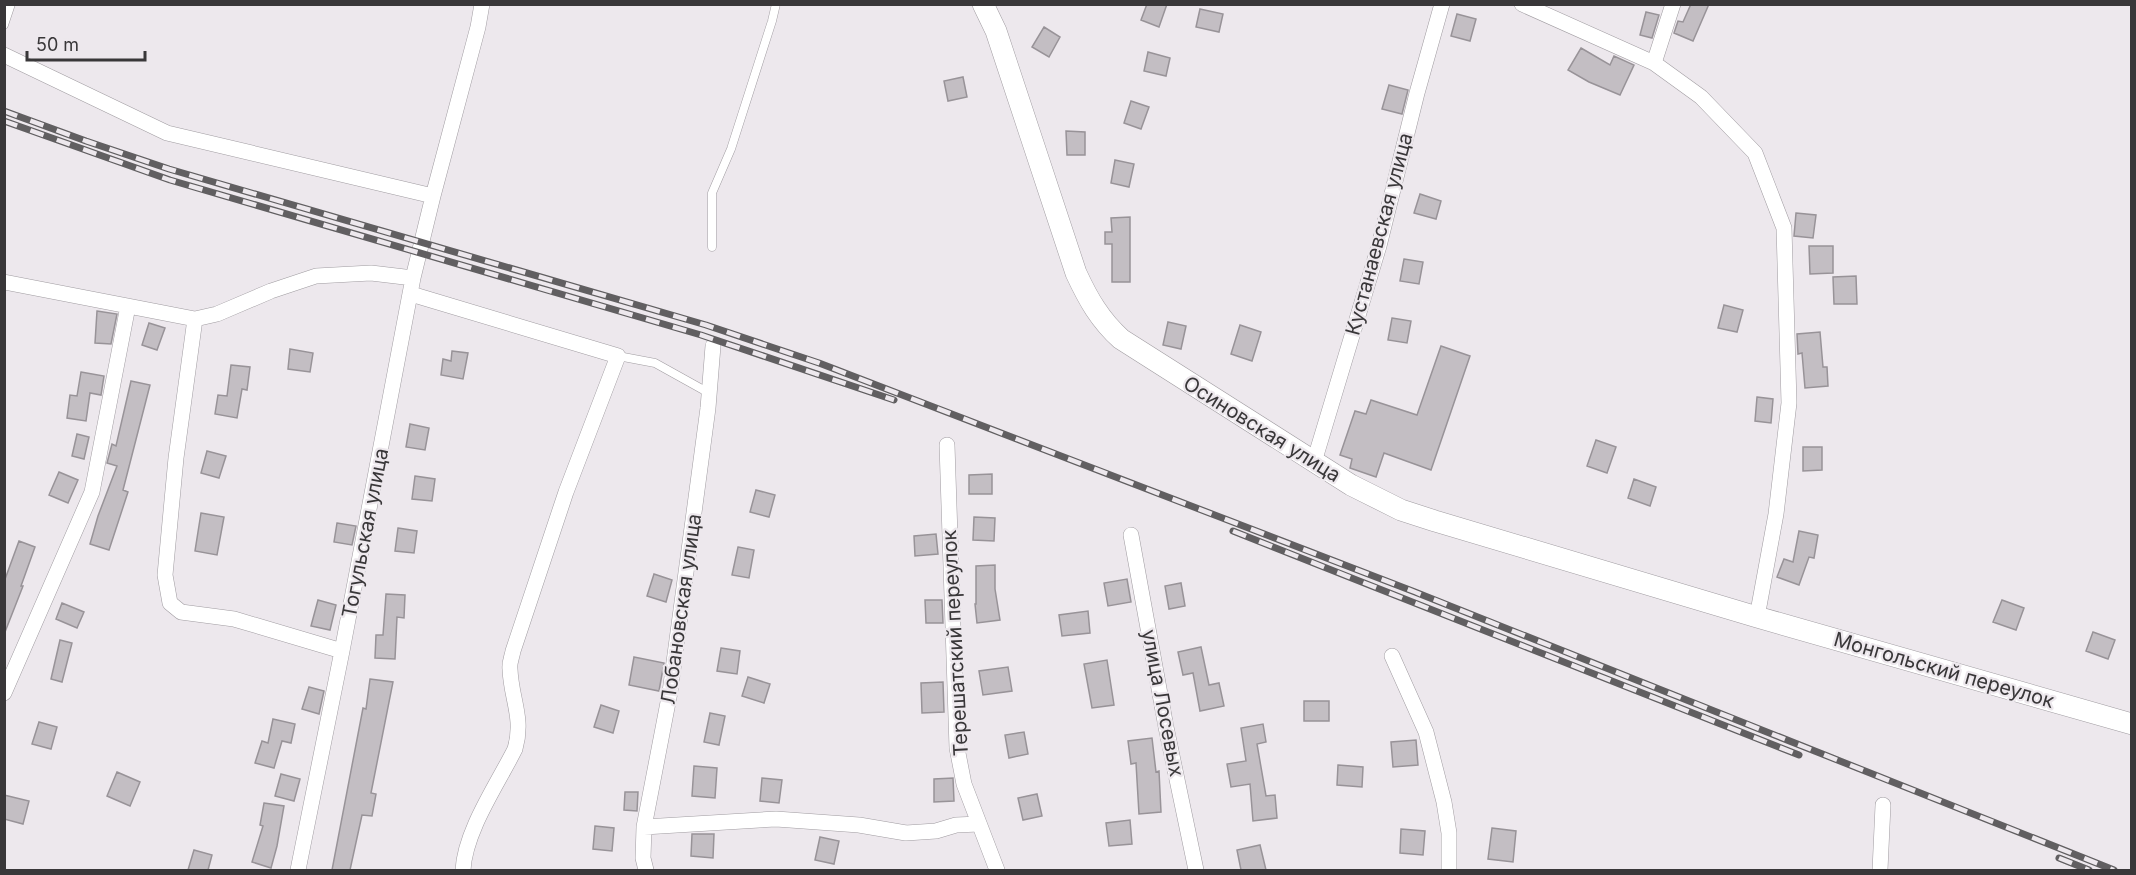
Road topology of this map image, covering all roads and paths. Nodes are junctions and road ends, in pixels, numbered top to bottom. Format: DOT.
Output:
graph roads {
  1 [pos="11,4"];
  2 [pos="482,4"];
  3 [pos="776,4"];
  4 [pos="983,4"];
  5 [pos="1442,4"];
  6 [pos="1522,4"];
  7 [pos="1673,4"];
  8 [pos="4,25"];
  9 [pos="4,55"];
  10 [pos="1654,63"];
  11 [pos="433,196"];
  12 [pos="712,247"];
  13 [pos="413,278"];
  14 [pos="4,282"];
  15 [pos="411,294"];
  16 [pos="128,306"];
  17 [pos="195,319"];
  18 [pos="713,346"];
  19 [pos="618,356"];
  20 [pos="709,393"];
  21 [pos="947,445"];
  22 [pos="1314,462"];
  23 [pos="1131,535"];
  24 [pos="1757,617"];
  25 [pos="342,651"];
  26 [pos="1392,656"];
  27 [pos="4,693"];
  28 [pos="2132,724"];
  29 [pos="1883,805"];
  30 [pos="980,824"];
  31 [pos="644,827"];
  32 [pos="298,870"];
  33 [pos="463,870"];
  34 [pos="646,870"];
  35 [pos="997,870"];
  36 [pos="1196,870"];
  37 [pos="1449,870"];
  38 [pos="1880,870"];
  1 -- 8 [label="lane"];
  2 -- 11 [label="street, Тогульская улица"];
  3 -- 12 [label="lane"];
  4 -- 22 [label="main road, Осиновская улица"];
  5 -- 22 [label="street, Кустанаевская улица"];
  6 -- 10 [label="street"];
  7 -- 10 [label="street"];
  9 -- 11 [label="street"];
  10 -- 24 [label="street"];
  11 -- 13 [label="street, Тогульская улица"];
  13 -- 15 [label="street, Тогульская улица"];
  13 -- 17 [label="street"];
  14 -- 16 [label="street"];
  15 -- 19 [label="street"];
  15 -- 25 [label="street, Тогульская улица"];
  16 -- 17 [label="street"];
  16 -- 27 [label="street"];
  17 -- 25 [label="street"];
  18 -- 20 [label="street, Лобановская улица"];
  19 -- 20 [label="lane"];
  19 -- 33 [label="street"];
  20 -- 31 [label="street, Лобановская улица"];
  21 -- 30 [label="street, Терешатский переулок"];
  22 -- 24 [label="main road, Осиновская улица"];
  23 -- 36 [label="street, улица Лосевых"];
  24 -- 28 [label="main road, Монгольский переулок"];
  25 -- 32 [label="street, Тогульская улица"];
  26 -- 37 [label="street"];
  29 -- 38 [label="street"];
  30 -- 31 [label="street"];
  30 -- 35 [label="street, Терешатский переулок"];
  31 -- 34 [label="street, Лобановская улица"];
}
